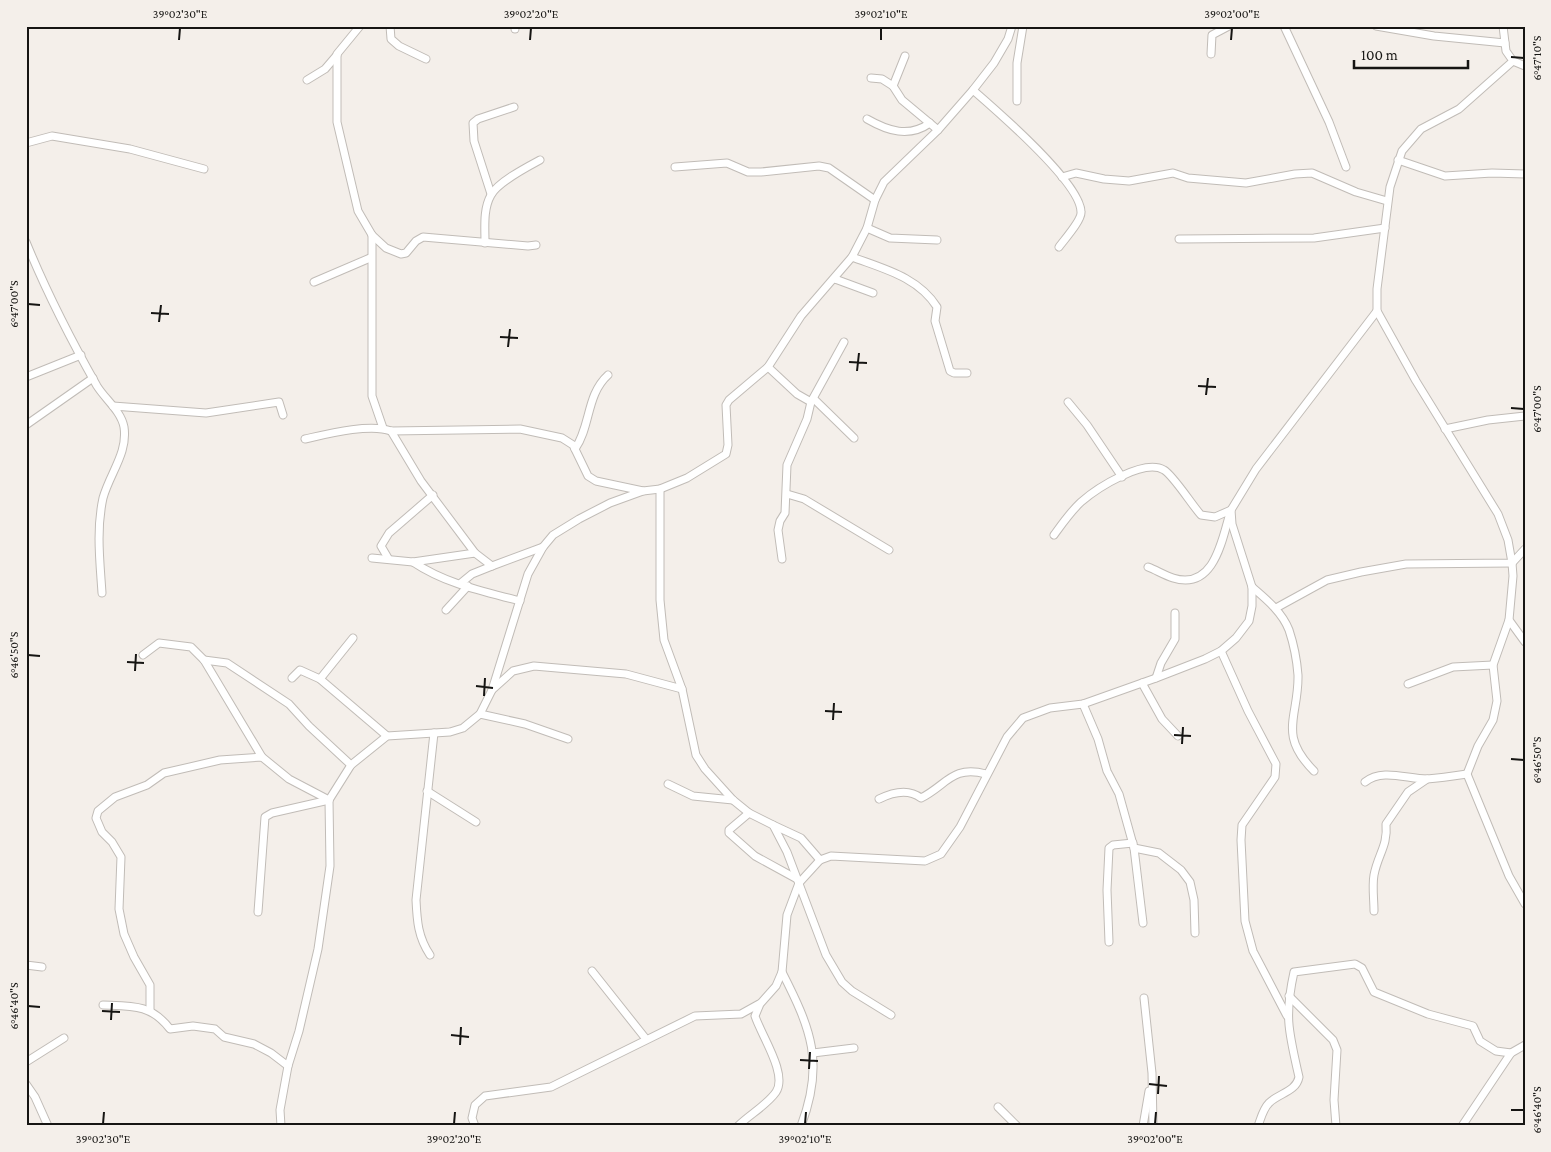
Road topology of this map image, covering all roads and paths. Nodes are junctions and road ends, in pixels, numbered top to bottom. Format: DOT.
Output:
graph roads {
  1 [pos="360,26"];
  2 [pos="390,26"];
  3 [pos="1012,26"];
  4 [pos="1023,26"];
  5 [pos="1228,26"];
  6 [pos="1284,26"];
  7 [pos="1376,26"];
  8 [pos="1504,26"];
  9 [pos="1505,43"];
  10 [pos="337,54"];
  11 [pos="1211,54"];
  12 [pos="905,56"];
  13 [pos="426,59"];
  14 [pos="1513,61"];
  15 [pos="1525,66"];
  16 [pos="871,78"];
  17 [pos="307,80"];
  18 [pos="893,86"];
  19 [pos="973,90"];
  20 [pos="1017,101"];
  21 [pos="514,107"];
  22 [pos="867,119"];
  23 [pos="930,123"];
  24 [pos="938,130"];
  25 [pos="26,144"];
  26 [pos="540,160"];
  27 [pos="1398,160"];
  28 [pos="675,167"];
  29 [pos="1346,167"];
  30 [pos="204,170"];
  31 [pos="1525,174"];
  32 [pos="1062,177"];
  33 [pos="491,194"];
  34 [pos="875,200"];
  35 [pos="1387,201"];
  36 [pos="868,228"];
  37 [pos="1385,228"];
  38 [pos="372,235"];
  39 [pos="937,240"];
  40 [pos="1180,240"];
  41 [pos="26,242"];
  42 [pos="485,242"];
  43 [pos="536,245"];
  44 [pos="1059,247"];
  45 [pos="32,256"];
  46 [pos="852,257"];
  47 [pos="370,258"];
  48 [pos="26,262"];
  49 [pos="834,279"];
  50 [pos="314,282"];
  51 [pos="872,293"];
  52 [pos="1377,311"];
  53 [pos="844,342"];
  54 [pos="82,355"];
  55 [pos="768,367"];
  56 [pos="967,372"];
  57 [pos="608,375"];
  58 [pos="26,377"];
  59 [pos="94,378"];
  60 [pos="813,401"];
  61 [pos="1068,402"];
  62 [pos="113,406"];
  63 [pos="283,415"];
  64 [pos="1525,416"];
  65 [pos="26,425"];
  66 [pos="383,428"];
  67 [pos="1445,429"];
  68 [pos="391,431"];
  69 [pos="854,438"];
  70 [pos="305,439"];
  71 [pos="575,449"];
  72 [pos="1122,477"];
  73 [pos="660,490"];
  74 [pos="643,491"];
  75 [pos="786,494"];
  76 [pos="433,495"];
  77 [pos="1231,510"];
  78 [pos="1054,535"];
  79 [pos="542,547"];
  80 [pos="1525,549"];
  81 [pos="889,550"];
  82 [pos="475,553"];
  83 [pos="372,558"];
  84 [pos="388,558"];
  85 [pos="782,559"];
  86 [pos="414,562"];
  87 [pos="1512,563"];
  88 [pos="492,566"];
  89 [pos="1148,567"];
  90 [pos="465,584"];
  91 [pos="1252,586"];
  92 [pos="102,593"];
  93 [pos="520,601"];
  94 [pos="1276,608"];
  95 [pos="446,610"];
  96 [pos="1175,613"];
  97 [pos="1508,620"];
  98 [pos="353,638"];
  99 [pos="1525,642"];
  100 [pos="1221,651"];
  101 [pos="143,655"];
  102 [pos="204,660"];
  103 [pos="1494,665"];
  104 [pos="292,678"];
  105 [pos="1156,678"];
  106 [pos="320,679"];
  107 [pos="1142,683"];
  108 [pos="1408,684"];
  109 [pos="682,689"];
  110 [pos="492,690"];
  111 [pos="1082,704"];
  112 [pos="480,714"];
  113 [pos="434,734"];
  114 [pos="387,736"];
  115 [pos="1178,736"];
  116 [pos="568,739"];
  117 [pos="262,758"];
  118 [pos="351,765"];
  119 [pos="1314,771"];
  120 [pos="986,774"];
  121 [pos="1467,774"];
  122 [pos="1427,778"];
  123 [pos="1365,782"];
  124 [pos="668,784"];
  125 [pos="427,791"];
  126 [pos="879,799"];
  127 [pos="329,800"];
  128 [pos="733,800"];
  129 [pos="749,812"];
  130 [pos="476,822"];
  131 [pos="773,824"];
  132 [pos="1134,846"];
  133 [pos="820,860"];
  134 [pos="798,881"];
  135 [pos="1525,904"];
  136 [pos="1374,911"];
  137 [pos="258,912"];
  138 [pos="1143,923"];
  139 [pos="1195,934"];
  140 [pos="1109,942"];
  141 [pos="430,955"];
  142 [pos="26,965"];
  143 [pos="42,967"];
  144 [pos="592,971"];
  145 [pos="782,972"];
  146 [pos="1289,996"];
  147 [pos="1144,998"];
  148 [pos="760,1004"];
  149 [pos="103,1005"];
  150 [pos="150,1010"];
  151 [pos="891,1014"];
  152 [pos="1287,1016"];
  153 [pos="64,1038"];
  154 [pos="646,1040"];
  155 [pos="1525,1045"];
  156 [pos="854,1048"];
  157 [pos="813,1053"];
  158 [pos="1511,1053"];
  159 [pos="26,1062"];
  160 [pos="288,1066"];
  161 [pos="1152,1074"];
  162 [pos="26,1084"];
  163 [pos="998,1107"];
  164 [pos="48,1126"];
  165 [pos="282,1126"];
  166 [pos="475,1126"];
  167 [pos="738,1126"];
  168 [pos="801,1126"];
  169 [pos="1017,1126"];
  170 [pos="1142,1126"];
  171 [pos="1152,1126"];
  172 [pos="1258,1126"];
  173 [pos="1336,1126"];
  174 [pos="1462,1126"];
  1 -- 10 [label="street"];
  2 -- 13 [label="street"];
  3 -- 19 [label="street"];
  4 -- 20 [label="street"];
  5 -- 11 [label="street"];
  6 -- 29 [label="street"];
  7 -- 9 [label="street"];
  8 -- 9 [label="street"];
  9 -- 14 [label="street"];
  10 -- 17 [label="street"];
  10 -- 38 [label="street"];
  12 -- 18 [label="street"];
  14 -- 15 [label="street"];
  14 -- 27 [label="street"];
  16 -- 18 [label="street"];
  18 -- 23 [label="street"];
  19 -- 24 [label="street"];
  19 -- 32 [label="street"];
  21 -- 33 [label="street"];
  22 -- 23 [label="street"];
  23 -- 24 [label="street"];
  24 -- 34 [label="street"];
  25 -- 30 [label="street"];
  26 -- 33 [label="street"];
  27 -- 31 [label="street"];
  27 -- 35 [label="street"];
  28 -- 34 [label="street"];
  32 -- 35 [label="street"];
  32 -- 44 [label="street"];
  33 -- 42 [label="street"];
  34 -- 36 [label="street"];
  35 -- 37 [label="street"];
  36 -- 39 [label="street"];
  36 -- 46 [label="street"];
  37 -- 40 [label="street"];
  37 -- 52 [label="street"];
  38 -- 42 [label="street"];
  38 -- 47 [label="street"];
  41 -- 45 [label="street"];
  42 -- 43 [label="street"];
  45 -- 48 [label="street"];
  45 -- 54 [label="street"];
  46 -- 49 [label="street"];
  46 -- 56 [label="street"];
  47 -- 50 [label="street"];
  47 -- 66 [label="street"];
  49 -- 51 [label="street"];
  49 -- 55 [label="street"];
  52 -- 67 [label="street"];
  52 -- 77 [label="street"];
  53 -- 60 [label="street"];
  54 -- 58 [label="street"];
  54 -- 59 [label="street"];
  55 -- 60 [label="street"];
  55 -- 73 [label="street"];
  57 -- 71 [label="street"];
  59 -- 62 [label="street"];
  59 -- 65 [label="street"];
  60 -- 69 [label="street"];
  60 -- 75 [label="street"];
  61 -- 72 [label="street"];
  62 -- 63 [label="street"];
  62 -- 92 [label="street"];
  64 -- 67 [label="street"];
  66 -- 68 [label="street"];
  66 -- 70 [label="street"];
  67 -- 87 [label="street"];
  68 -- 71 [label="street"];
  68 -- 76 [label="street"];
  71 -- 74 [label="street"];
  72 -- 77 [label="street"];
  72 -- 78 [label="street"];
  73 -- 74 [label="street"];
  73 -- 109 [label="street"];
  74 -- 79 [label="street"];
  75 -- 81 [label="street"];
  75 -- 85 [label="street"];
  76 -- 82 [label="street"];
  76 -- 84 [label="street"];
  77 -- 89 [label="street"];
  77 -- 91 [label="street"];
  79 -- 88 [label="street"];
  79 -- 93 [label="street"];
  80 -- 87 [label="street"];
  82 -- 86 [label="street"];
  82 -- 88 [label="street"];
  83 -- 84 [label="street"];
  84 -- 86 [label="street"];
  86 -- 90 [label="street"];
  87 -- 94 [label="street"];
  87 -- 97 [label="street"];
  88 -- 90 [label="street"];
  90 -- 93 [label="street"];
  90 -- 95 [label="street"];
  91 -- 94 [label="street"];
  91 -- 100 [label="street"];
  93 -- 110 [label="street"];
  94 -- 119 [label="street"];
  96 -- 105 [label="street"];
  97 -- 99 [label="street"];
  97 -- 103 [label="street"];
  98 -- 106 [label="street"];
  100 -- 105 [label="street"];
  100 -- 152 [label="street"];
  101 -- 102 [label="street"];
  102 -- 117 [label="street"];
  102 -- 118 [label="street"];
  103 -- 108 [label="street"];
  103 -- 121 [label="street"];
  104 -- 106 [label="street"];
  105 -- 107 [label="street"];
  106 -- 114 [label="street"];
  107 -- 111 [label="street"];
  107 -- 115 [label="street"];
  109 -- 110 [label="street"];
  109 -- 128 [label="street"];
  110 -- 112 [label="street"];
  111 -- 120 [label="street"];
  111 -- 132 [label="street"];
  112 -- 113 [label="street"];
  112 -- 116 [label="street"];
  113 -- 114 [label="street"];
  113 -- 125 [label="street"];
  114 -- 118 [label="street"];
  117 -- 127 [label="street"];
  117 -- 150 [label="street"];
  118 -- 127 [label="street"];
  120 -- 126 [label="street"];
  120 -- 133 [label="street"];
  121 -- 122 [label="street"];
  121 -- 135 [label="street"];
  122 -- 123 [label="street"];
  122 -- 136 [label="street"];
  124 -- 128 [label="street"];
  125 -- 130 [label="street"];
  125 -- 141 [label="street"];
  127 -- 137 [label="street"];
  127 -- 160 [label="street"];
  128 -- 129 [label="street"];
  129 -- 131 [label="street"];
  129 -- 134 [label="street"];
  131 -- 133 [label="street"];
  131 -- 134 [label="street"];
  132 -- 138 [label="street"];
  132 -- 139 [label="street"];
  132 -- 140 [label="street"];
  133 -- 134 [label="street"];
  134 -- 145 [label="street"];
  134 -- 151 [label="street"];
  142 -- 143 [label="street"];
  144 -- 154 [label="street"];
  145 -- 148 [label="street"];
  145 -- 157 [label="street"];
  146 -- 152 [label="street"];
  146 -- 158 [label="street"];
  146 -- 173 [label="street"];
  147 -- 161 [label="street"];
  148 -- 154 [label="street"];
  148 -- 167 [label="street"];
  149 -- 150 [label="street"];
  150 -- 160 [label="street"];
  152 -- 172 [label="street"];
  153 -- 159 [label="street"];
  154 -- 166 [label="street"];
  155 -- 158 [label="street"];
  156 -- 157 [label="street"];
  157 -- 168 [label="street"];
  158 -- 174 [label="street"];
  160 -- 165 [label="street"];
  161 -- 170 [label="street"];
  161 -- 171 [label="street"];
  162 -- 164 [label="street"];
  163 -- 169 [label="street"];
}
